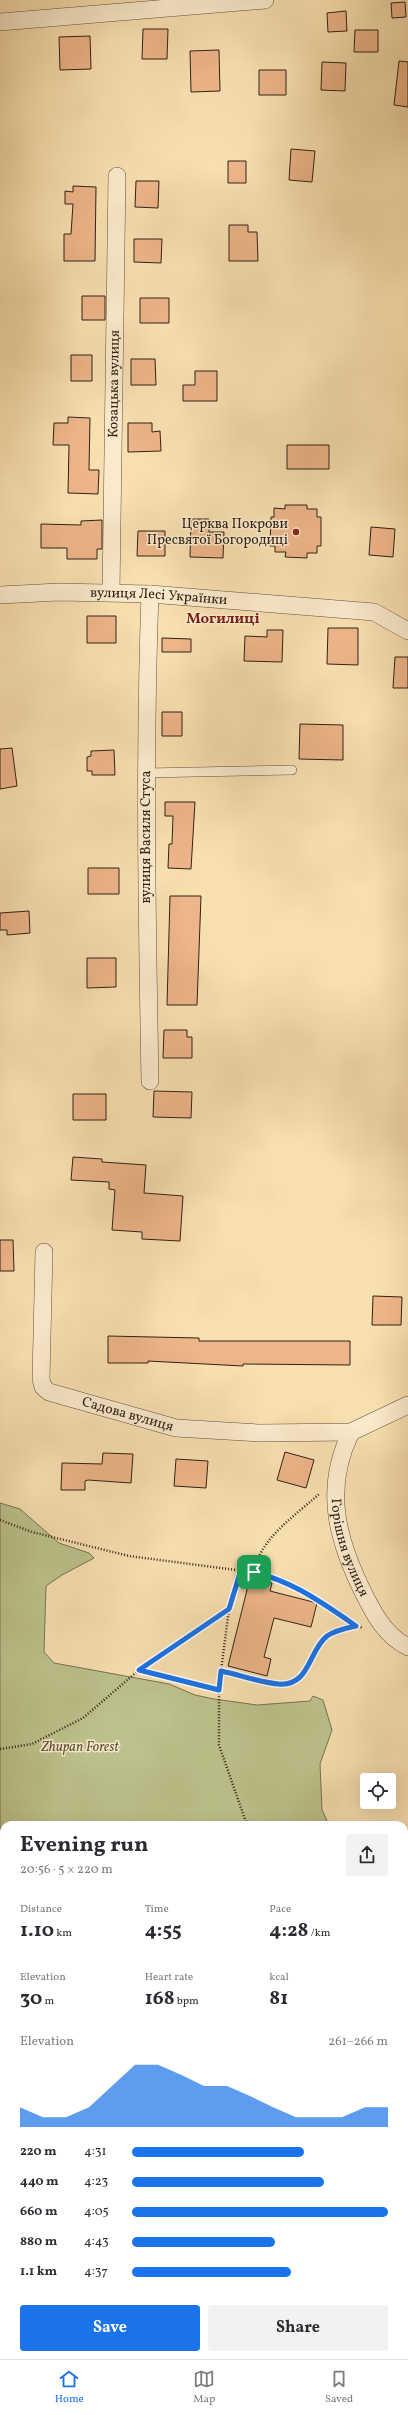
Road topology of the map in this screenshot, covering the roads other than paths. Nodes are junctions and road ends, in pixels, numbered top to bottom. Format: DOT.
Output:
graph roads {
  1 [pos="265,0"];
  2 [pos="0,22"];
  3 [pos="117,176"];
  4 [pos="111,592"];
  5 [pos="150,594"];
  6 [pos="0,595"];
  7 [pos="408,631"];
  8 [pos="292,770"];
  9 [pos="146,774"];
  10 [pos="150,1081"];
  11 [pos="44,1252"];
  12 [pos="408,1405"];
  13 [pos="351,1432"];
  14 [pos="408,1647"];
  1 -- 2 [label="street"];
  3 -- 4 [label="street, Козацька вулиця"];
  4 -- 5 [label="street, вулиця Лесі Українки"];
  4 -- 6 [label="street, вулиця Лесі Українки"];
  5 -- 7 [label="street, вулиця Лесі Українки"];
  5 -- 9 [label="street, вулиця Василя Стуса"];
  8 -- 9 [label="lane"];
  9 -- 10 [label="street, вулиця Василя Стуса"];
  11 -- 13 [label="street, Садова вулиця"];
  12 -- 13 [label="street"];
  13 -- 14 [label="street, Горішня вулиця"];
}
